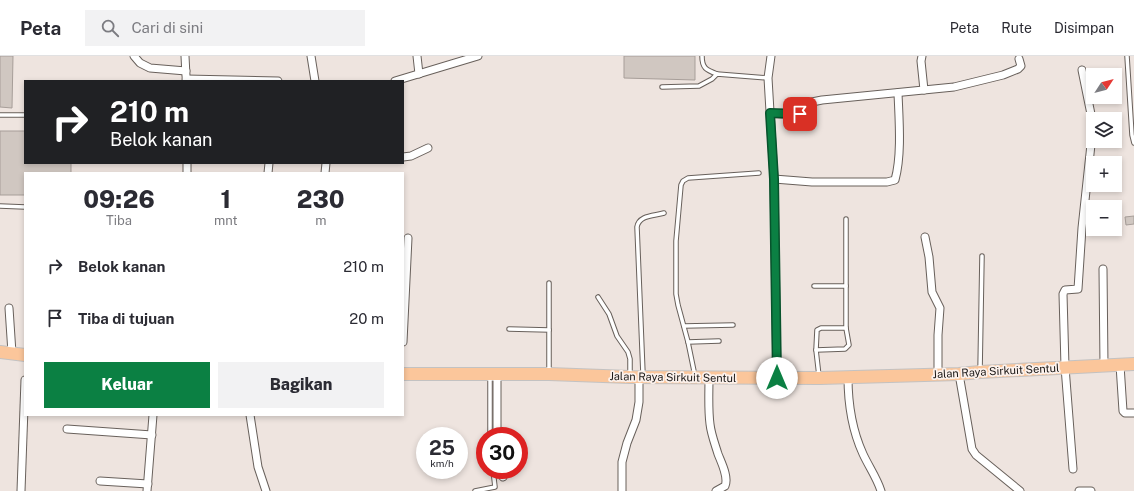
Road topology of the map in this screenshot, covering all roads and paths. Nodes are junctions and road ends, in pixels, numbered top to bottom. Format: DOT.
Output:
graph roads {
  1 [pos="134,56"];
  2 [pos="185,56"];
  3 [pos="311,56"];
  4 [pos="417,56"];
  5 [pos="478,56"];
  6 [pos="702,56"];
  7 [pos="771,56"];
  8 [pos="922,56"];
  9 [pos="1127,56"];
  10 [pos="1019,59"];
  11 [pos="1082,70"];
  12 [pos="419,74"];
  13 [pos="717,74"];
  14 [pos="186,77"];
  15 [pos="768,78"];
  16 [pos="255,80"];
  17 [pos="315,80"];
  18 [pos="398,80"];
  19 [pos="662,87"];
  20 [pos="924,90"];
  21 [pos="898,93"];
  22 [pos="1090,112"];
  23 [pos="770,113"];
  24 [pos="0,115"];
  25 [pos="24,115"];
  26 [pos="1134,143"];
  27 [pos="428,148"];
  28 [pos="1091,148"];
  29 [pos="404,157"];
  30 [pos="759,173"];
  31 [pos="774,179"];
  32 [pos="0,206"];
  33 [pos="24,207"];
  34 [pos="664,214"];
  35 [pos="846,219"];
  36 [pos="925,237"];
  37 [pos="408,238"];
  38 [pos="982,256"];
  39 [pos="1103,269"];
  40 [pos="549,283"];
  41 [pos="814,286"];
  42 [pos="846,286"];
  43 [pos="598,297"];
  44 [pos="9,308"];
  45 [pos="404,321"];
  46 [pos="734,325"];
  47 [pos="684,326"];
  48 [pos="846,328"];
  49 [pos="510,330"];
  50 [pos="548,330"];
  51 [pos="719,341"];
  52 [pos="688,342"];
  53 [pos="816,350"];
  54 [pos="0,352"];
  55 [pos="12,353"];
  56 [pos="24,355"];
  57 [pos="1120,364"];
  58 [pos="1134,364"];
  59 [pos="1104,366"];
  60 [pos="1065,367"];
  61 [pos="980,372"];
  62 [pos="404,374"];
  63 [pos="493,374"];
  64 [pos="549,374"];
  65 [pos="938,374"];
  66 [pos="959,374"];
  67 [pos="637,377"];
  68 [pos="695,377"];
  69 [pos="709,378"];
  70 [pos="777,378"];
  71 [pos="820,378"];
  72 [pos="848,378"];
  73 [pos="24,408"];
  74 [pos="1134,414"];
  75 [pos="154,416"];
  76 [pos="250,416"];
  77 [pos="490,427"];
  78 [pos="496,427"];
  79 [pos="67,429"];
  80 [pos="152,435"];
  81 [pos="1073,469"];
  82 [pos="494,479"];
  83 [pos="100,481"];
  84 [pos="148,488"];
  85 [pos="495,489"];
  86 [pos="21,491"];
  87 [pos="266,491"];
  88 [pos="475,491"];
  89 [pos="622,491"];
  90 [pos="716,491"];
  91 [pos="881,491"];
  92 [pos="1020,491"];
  93 [pos="1079,491"];
  94 [pos="1091,491"];
  1 -- 14 [label="street"];
  2 -- 14 [label="street"];
  3 -- 17 [label="street"];
  4 -- 12 [label="street"];
  5 -- 12 [label="street"];
  6 -- 13 [label="lane"];
  7 -- 15 [label="street"];
  8 -- 20 [label="street"];
  9 -- 26 [label="lane"];
  10 -- 20 [label="street"];
  11 -- 22 [label="street"];
  12 -- 18 [label="street"];
  13 -- 15 [label="lane"];
  13 -- 19 [label="lane"];
  14 -- 16 [label="street"];
  15 -- 23 [label="street"];
  20 -- 21 [label="street"];
  21 -- 23 [label="street"];
  21 -- 31 [label="street"];
  23 -- 31 [label="street"];
  24 -- 25 [label="lane"];
  27 -- 29 [label="street"];
  28 -- 60 [label="street"];
  30 -- 47 [label="lane"];
  31 -- 70 [label="street"];
  32 -- 33 [label="lane"];
  34 -- 67 [label="lane"];
  35 -- 42 [label="lane"];
  36 -- 65 [label="street"];
  37 -- 45 [label="street"];
  38 -- 61 [label="lane"];
  39 -- 59 [label="street"];
  40 -- 50 [label="lane"];
  41 -- 42 [label="lane"];
  42 -- 48 [label="lane"];
  43 -- 67 [label="lane"];
  44 -- 55 [label="street"];
  46 -- 47 [label="lane"];
  47 -- 52 [label="lane"];
  48 -- 53 [label="lane"];
  48 -- 53 [label="lane"];
  49 -- 50 [label="lane"];
  50 -- 64 [label="lane"];
  51 -- 52 [label="lane"];
  52 -- 68 [label="lane"];
  53 -- 71 [label="lane"];
  54 -- 55 [label="main road"];
  55 -- 56 [label="main road"];
  57 -- 58 [label="main road, Jalan Raya Sirkuit Sentul"];
  57 -- 59 [label="main road, Jalan Raya Sirkuit Sentul"];
  57 -- 74 [label="street"];
  59 -- 60 [label="main road, Jalan Raya Sirkuit Sentul"];
  60 -- 61 [label="main road, Jalan Raya Sirkuit Sentul"];
  60 -- 81 [label="street"];
  61 -- 66 [label="main road, Jalan Raya Sirkuit Sentul"];
  62 -- 63 [label="main road, Jalan Raya Sirkuit Sentul"];
  63 -- 64 [label="main road, Jalan Raya Sirkuit Sentul"];
  63 -- 77 [label="lane"];
  63 -- 78 [label="street"];
  64 -- 67 [label="main road, Jalan Raya Sirkuit Sentul"];
  65 -- 66 [label="main road, Jalan Raya Sirkuit Sentul"];
  65 -- 72 [label="main road, Jalan Raya Sirkuit Sentul"];
  66 -- 92 [label="street"];
  67 -- 68 [label="main road, Jalan Raya Sirkuit Sentul"];
  67 -- 89 [label="street"];
  68 -- 69 [label="main road, Jalan Raya Sirkuit Sentul"];
  69 -- 70 [label="main road, Jalan Raya Sirkuit Sentul"];
  69 -- 90 [label="street"];
  70 -- 71 [label="main road, Jalan Raya Sirkuit Sentul"];
  71 -- 72 [label="main road, Jalan Raya Sirkuit Sentul"];
  72 -- 91 [label="street"];
  73 -- 86 [label="street"];
  75 -- 80 [label="street"];
  76 -- 87 [label="street"];
  79 -- 80 [label="street"];
  80 -- 84 [label="street"];
  82 -- 85 [label="lane"];
  83 -- 84 [label="street"];
  85 -- 88 [label="lane"];
  93 -- 94 [label="street"];
}
